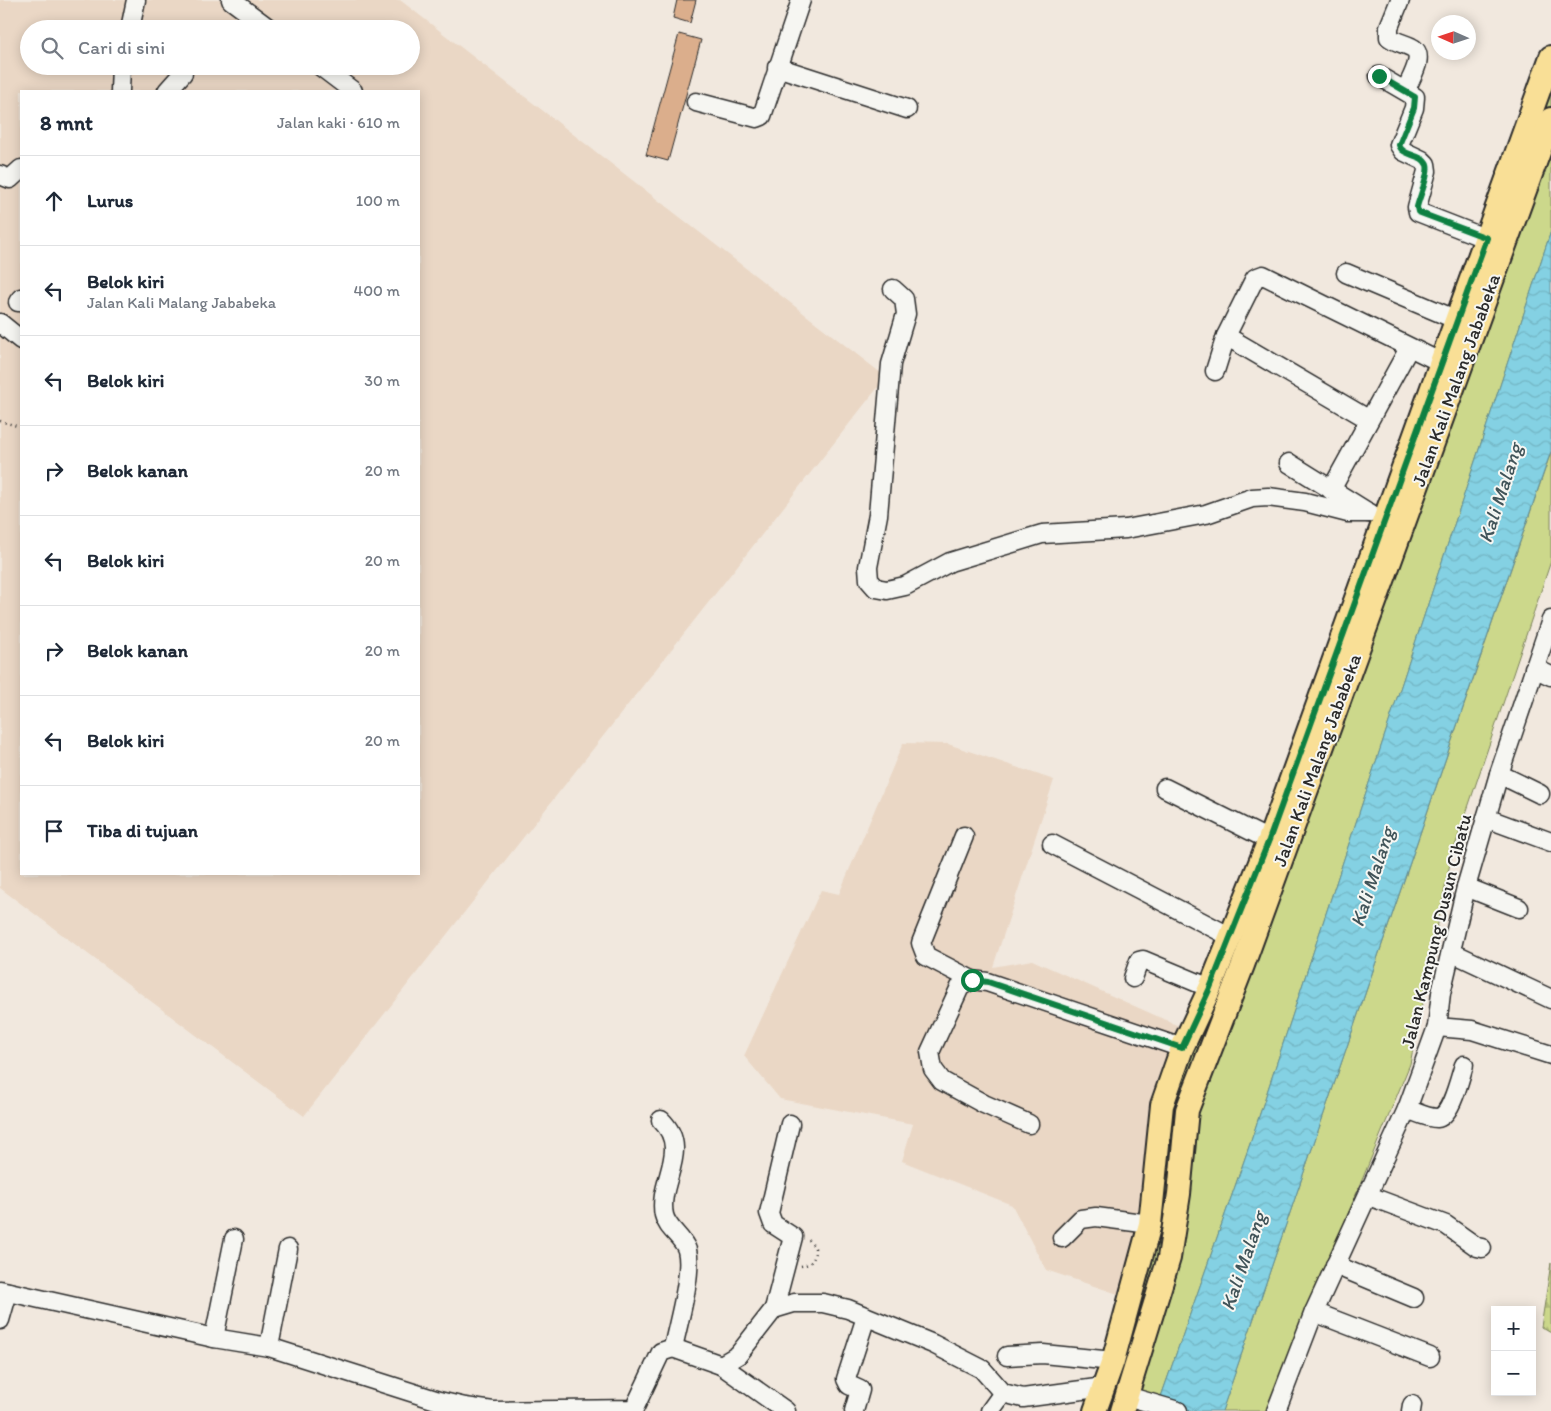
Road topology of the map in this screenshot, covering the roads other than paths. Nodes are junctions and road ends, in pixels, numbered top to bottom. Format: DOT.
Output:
graph roads {
  1 [pos="136,0"];
  2 [pos="231,0"];
  3 [pos="800,0"];
  4 [pos="1400,0"];
  5 [pos="132,20"];
  6 [pos="258,20"];
  7 [pos="1551,57"];
  8 [pos="777,67"];
  9 [pos="121,75"];
  10 [pos="182,75"];
  11 [pos="332,75"];
  12 [pos="1379,76"];
  13 [pos="120,90"];
  14 [pos="168,90"];
  15 [pos="352,90"];
  16 [pos="1406,90"];
  17 [pos="696,102"];
  18 [pos="907,109"];
  19 [pos="1551,119"];
  20 [pos="1487,238"];
  21 [pos="1346,273"];
  22 [pos="892,289"];
  23 [pos="1457,320"];
  24 [pos="0,323"];
  25 [pos="1226,336"];
  26 [pos="20,339"];
  27 [pos="1408,348"];
  28 [pos="1442,364"];
  29 [pos="1215,371"];
  30 [pos="1368,419"];
  31 [pos="1289,463"];
  32 [pos="1330,490"];
  33 [pos="1378,517"];
  34 [pos="1551,620"];
  35 [pos="1534,668"];
  36 [pos="1551,676"];
  37 [pos="1499,774"];
  38 [pos="1165,788"];
  39 [pos="1540,794"];
  40 [pos="1486,818"];
  41 [pos="964,836"];
  42 [pos="1269,840"];
  43 [pos="1551,842"];
  44 [pos="1052,844"];
  45 [pos="1466,886"];
  46 [pos="1518,908"];
  47 [pos="1231,937"];
  48 [pos="1451,952"];
  49 [pos="1133,978"];
  50 [pos="972,980"];
  51 [pos="1210,988"];
  52 [pos="1551,999"];
  53 [pos="1437,1027"];
  54 [pos="1182,1048"];
  55 [pos="1551,1055"];
  56 [pos="1206,1058"];
  57 [pos="1464,1065"];
  58 [pos="1407,1109"];
  59 [pos="661,1120"];
  60 [pos="790,1124"];
  61 [pos="1029,1124"];
  62 [pos="1369,1196"];
  63 [pos="1150,1224"];
  64 [pos="1062,1238"];
  65 [pos="234,1239"];
  66 [pos="1482,1248"];
  67 [pos="288,1249"];
  68 [pos="1335,1265"];
  69 [pos="4,1291"];
  70 [pos="1414,1298"];
  71 [pos="774,1309"];
  72 [pos="1314,1312"];
  73 [pos="866,1317"];
  74 [pos="0,1320"];
  75 [pos="214,1338"];
  76 [pos="269,1347"];
  77 [pos="673,1348"];
  78 [pos="1006,1356"];
  79 [pos="1430,1357"];
  80 [pos="1113,1361"];
  81 [pos="722,1364"];
  82 [pos="1104,1387"];
  83 [pos="1003,1393"];
  84 [pos="1124,1403"];
  85 [pos="634,1410"];
  86 [pos="786,1411"];
  87 [pos="854,1411"];
  88 [pos="990,1411"];
  89 [pos="1095,1411"];
  90 [pos="1178,1411"];
  91 [pos="1276,1411"];
  1 -- 5 [label="street"];
  2 -- 6 [label="street"];
  3 -- 8 [label="street"];
  4 -- 16 [label="street"];
  7 -- 20 [label="main road, Jalan Kali Malang Jababeka"];
  8 -- 17 [label="street"];
  8 -- 18 [label="street"];
  9 -- 13 [label="street"];
  10 -- 14 [label="street"];
  11 -- 15 [label="street"];
  12 -- 16 [label="street"];
  16 -- 20 [label="street"];
  19 -- 56 [label="main road, Jalan Kali Malang Jababeka"];
  20 -- 23 [label="main road, Jalan Kali Malang Jababeka"];
  21 -- 23 [label="street"];
  22 -- 33 [label="street"];
  23 -- 28 [label="main road, Jalan Kali Malang Jababeka"];
  24 -- 26 [label="street"];
  25 -- 27 [label="street"];
  25 -- 29 [label="street"];
  25 -- 30 [label="street"];
  27 -- 28 [label="street"];
  27 -- 30 [label="street"];
  28 -- 33 [label="main road, Jalan Kali Malang Jababeka"];
  30 -- 32 [label="street"];
  31 -- 32 [label="street"];
  32 -- 33 [label="street"];
  33 -- 42 [label="main road, Jalan Kali Malang Jababeka"];
  34 -- 35 [label="street, Jalan Kampung Dusun Cibatu"];
  35 -- 36 [label="street"];
  35 -- 37 [label="street, Jalan Kampung Dusun Cibatu"];
  37 -- 39 [label="street"];
  37 -- 40 [label="street, Jalan Kampung Dusun Cibatu"];
  38 -- 42 [label="street"];
  40 -- 43 [label="street"];
  40 -- 45 [label="street, Jalan Kampung Dusun Cibatu"];
  41 -- 50 [label="street"];
  42 -- 47 [label="main road, Jalan Kali Malang Jababeka"];
  44 -- 47 [label="street"];
  45 -- 46 [label="street"];
  45 -- 48 [label="street, Jalan Kampung Dusun Cibatu"];
  47 -- 51 [label="main road, Jalan Kali Malang Jababeka"];
  48 -- 52 [label="street"];
  48 -- 53 [label="street, Jalan Kampung Dusun Cibatu"];
  49 -- 51 [label="street"];
  50 -- 54 [label="street"];
  50 -- 61 [label="street"];
  51 -- 54 [label="main road, Jalan Kali Malang Jababeka"];
  53 -- 55 [label="street"];
  53 -- 58 [label="street, Jalan Kampung Dusun Cibatu"];
  54 -- 56 [label="main road"];
  54 -- 63 [label="main road, Jalan Kali Malang Jababeka"];
  56 -- 84 [label="main road, Jalan Kali Malang Jababeka"];
  57 -- 58 [label="street"];
  58 -- 62 [label="street, Jalan Kampung Dusun Cibatu"];
  59 -- 77 [label="street"];
  60 -- 71 [label="street"];
  62 -- 66 [label="street"];
  62 -- 68 [label="street, Jalan Kampung Dusun Cibatu"];
  63 -- 64 [label="street"];
  63 -- 80 [label="main road, Jalan Kali Malang Jababeka"];
  65 -- 75 [label="street"];
  67 -- 76 [label="street"];
  68 -- 70 [label="street"];
  68 -- 72 [label="street, Jalan Kampung Dusun Cibatu"];
  69 -- 74 [label="street"];
  69 -- 75 [label="street"];
  71 -- 73 [label="street"];
  71 -- 81 [label="street"];
  72 -- 79 [label="street"];
  72 -- 91 [label="street, Jalan Kampung Dusun Cibatu"];
  73 -- 83 [label="street"];
  73 -- 87 [label="street"];
  75 -- 76 [label="street"];
  76 -- 85 [label="street"];
  77 -- 81 [label="street"];
  77 -- 85 [label="street"];
  78 -- 80 [label="street"];
  80 -- 82 [label="main road, Jalan Kali Malang Jababeka"];
  81 -- 86 [label="street"];
  82 -- 83 [label="street"];
  82 -- 89 [label="main road, Jalan Kali Malang Jababeka"];
  83 -- 88 [label="street"];
  84 -- 90 [label="street"];
}
